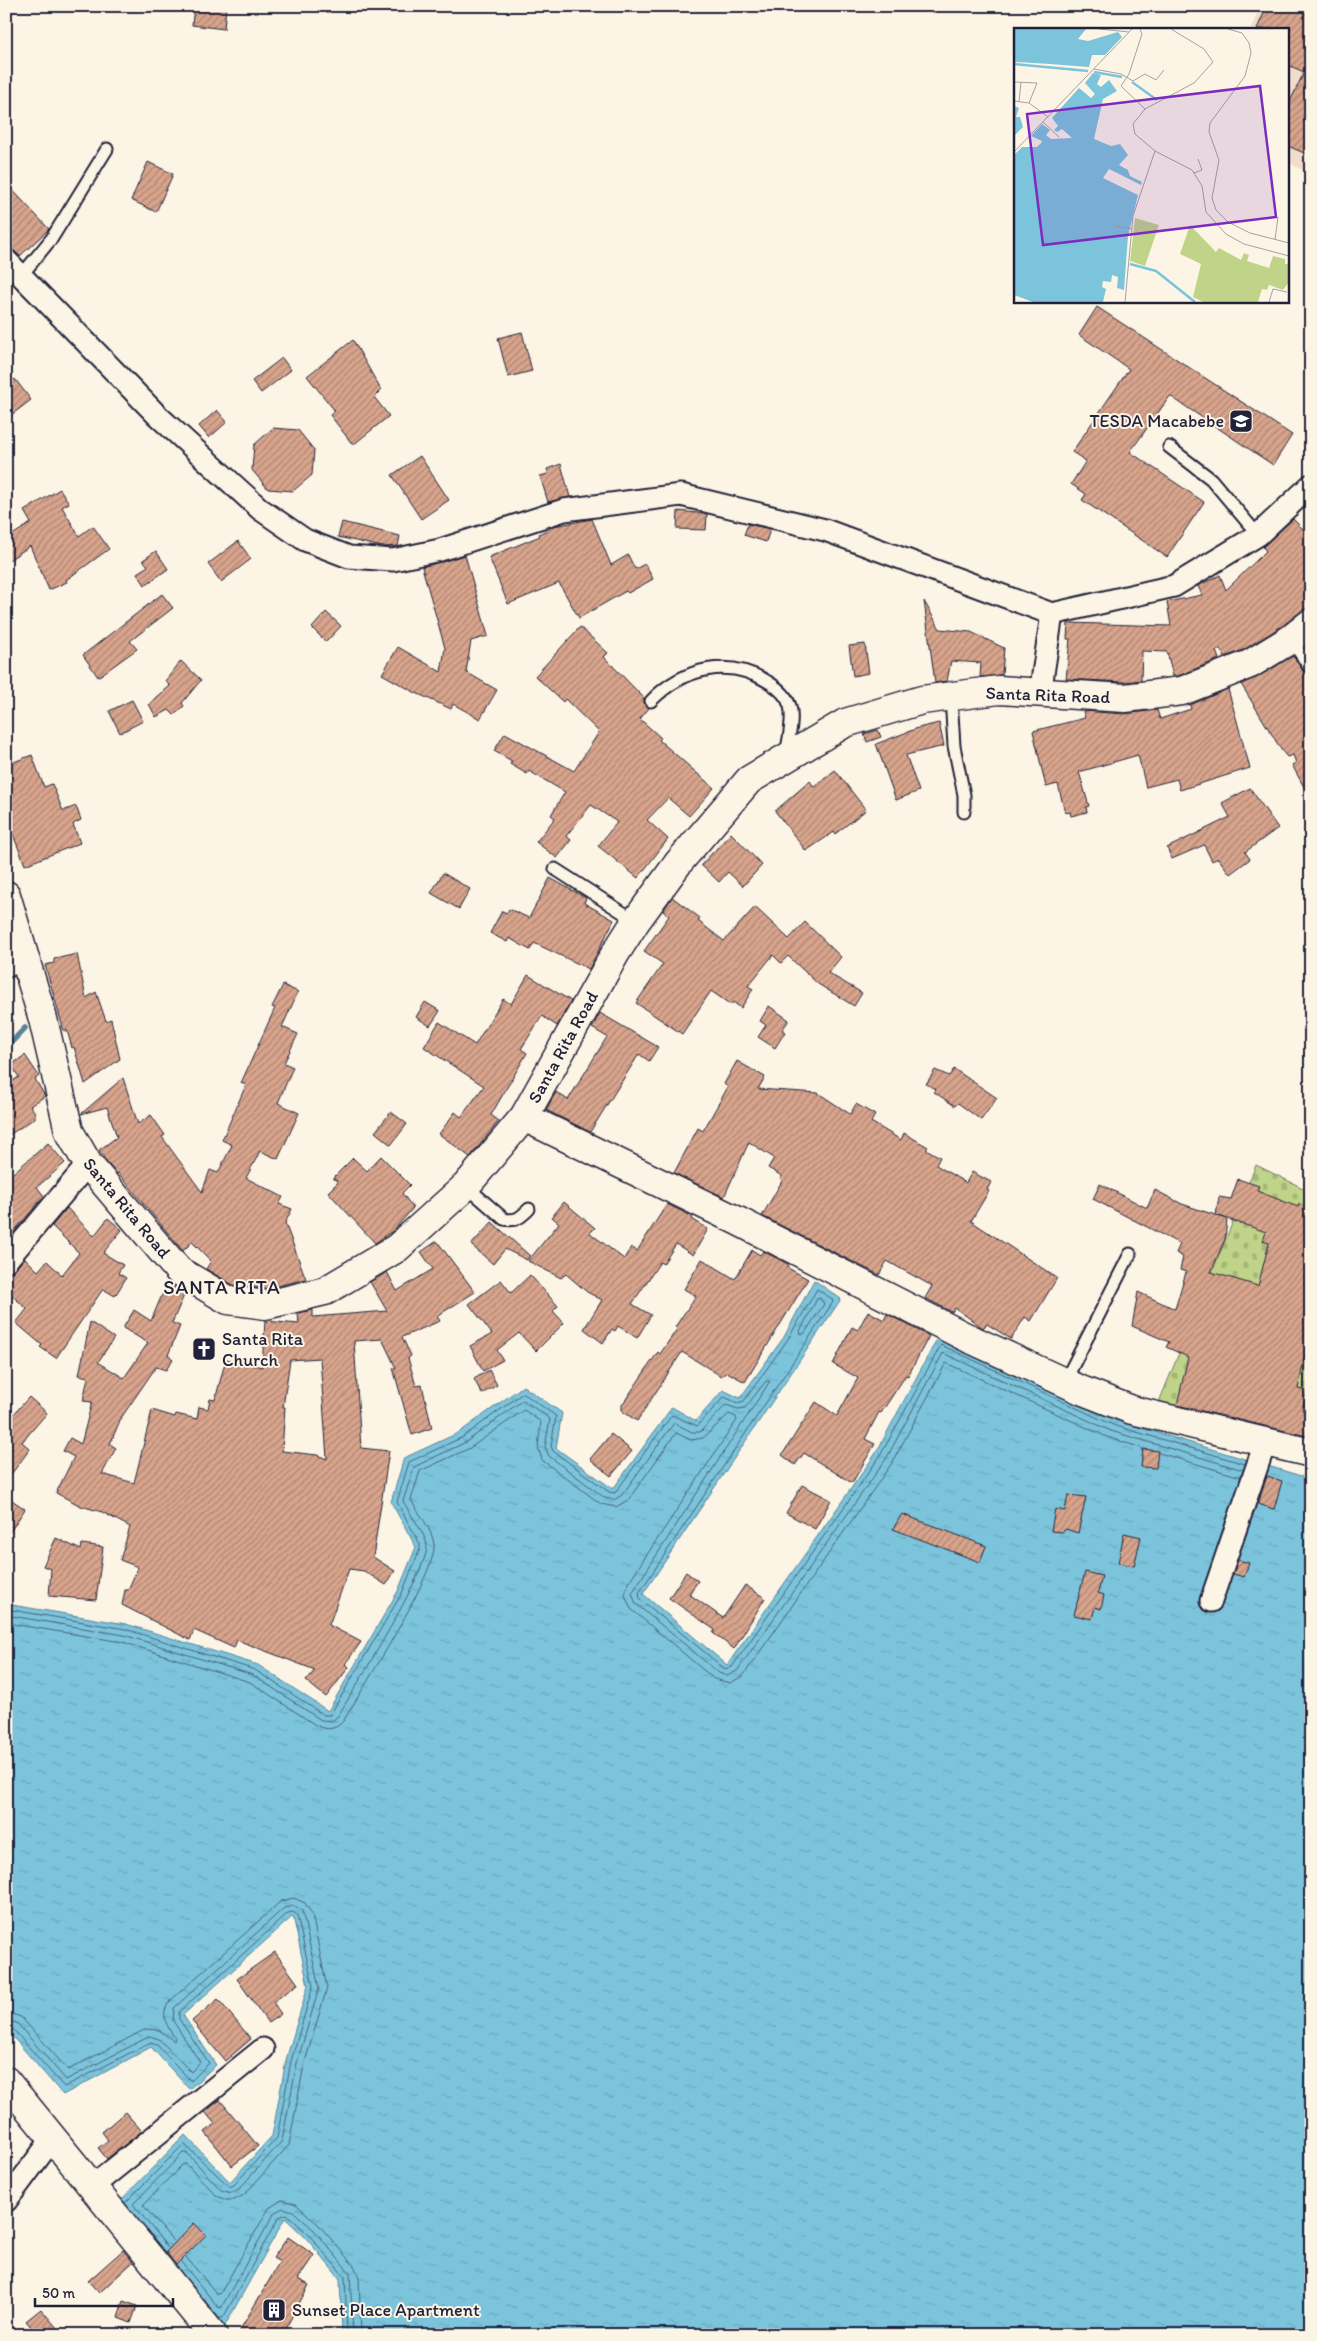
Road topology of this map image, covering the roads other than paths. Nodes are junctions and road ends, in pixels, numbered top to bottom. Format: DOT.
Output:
graph roads {
  1 [pos="107,149"];
  2 [pos="6,260"];
  3 [pos="21,276"];
  4 [pos="1169,446"];
  5 [pos="1311,485"];
  6 [pos="1258,535"];
  7 [pos="1052,614"];
  8 [pos="1301,631"];
  9 [pos="1311,670"];
  10 [pos="1040,694"];
  11 [pos="951,695"];
  12 [pos="651,701"];
  13 [pos="786,756"];
  14 [pos="964,812"];
  15 [pos="555,869"];
  16 [pos="6,895"];
  17 [pos="636,921"];
  18 [pos="16,968"];
  19 [pos="524,1117"];
  20 [pos="88,1164"];
  21 [pos="466,1186"];
  22 [pos="529,1209"];
  23 [pos="1130,1254"];
  24 [pos="6,1261"];
  25 [pos="1064,1383"];
  26 [pos="1266,1442"];
  27 [pos="1311,1453"];
  28 [pos="1211,1601"];
  29 [pos="262,2048"];
  30 [pos="6,2081"];
  31 [pos="53,2138"];
  32 [pos="93,2186"];
  33 [pos="6,2201"];
  34 [pos="213,2335"];
  1 -- 3 [label="lane"];
  2 -- 3 [label="street"];
  3 -- 7 [label="street"];
  4 -- 6 [label="lane"];
  5 -- 6 [label="street"];
  6 -- 7 [label="street"];
  7 -- 10 [label="street"];
  8 -- 9 [label="lane"];
  8 -- 10 [label="street, Santa Rita Road"];
  10 -- 11 [label="street, Santa Rita Road"];
  11 -- 13 [label="street, Santa Rita Road"];
  11 -- 14 [label="lane"];
  12 -- 13 [label="lane"];
  13 -- 17 [label="street, Santa Rita Road"];
  15 -- 17 [label="lane"];
  16 -- 18 [label="street, Santa Rita Road"];
  17 -- 19 [label="street, Santa Rita Road"];
  18 -- 20 [label="street, Santa Rita Road"];
  19 -- 21 [label="street, Santa Rita Road"];
  19 -- 25 [label="street"];
  20 -- 21 [label="street, Santa Rita Road"];
  20 -- 24 [label="street"];
  21 -- 22 [label="lane"];
  23 -- 25 [label="lane"];
  25 -- 26 [label="street"];
  26 -- 27 [label="street"];
  26 -- 28 [label="street"];
  29 -- 32 [label="street"];
  30 -- 31 [label="street"];
  31 -- 32 [label="street"];
  31 -- 33 [label="street"];
  32 -- 34 [label="street"];
}
